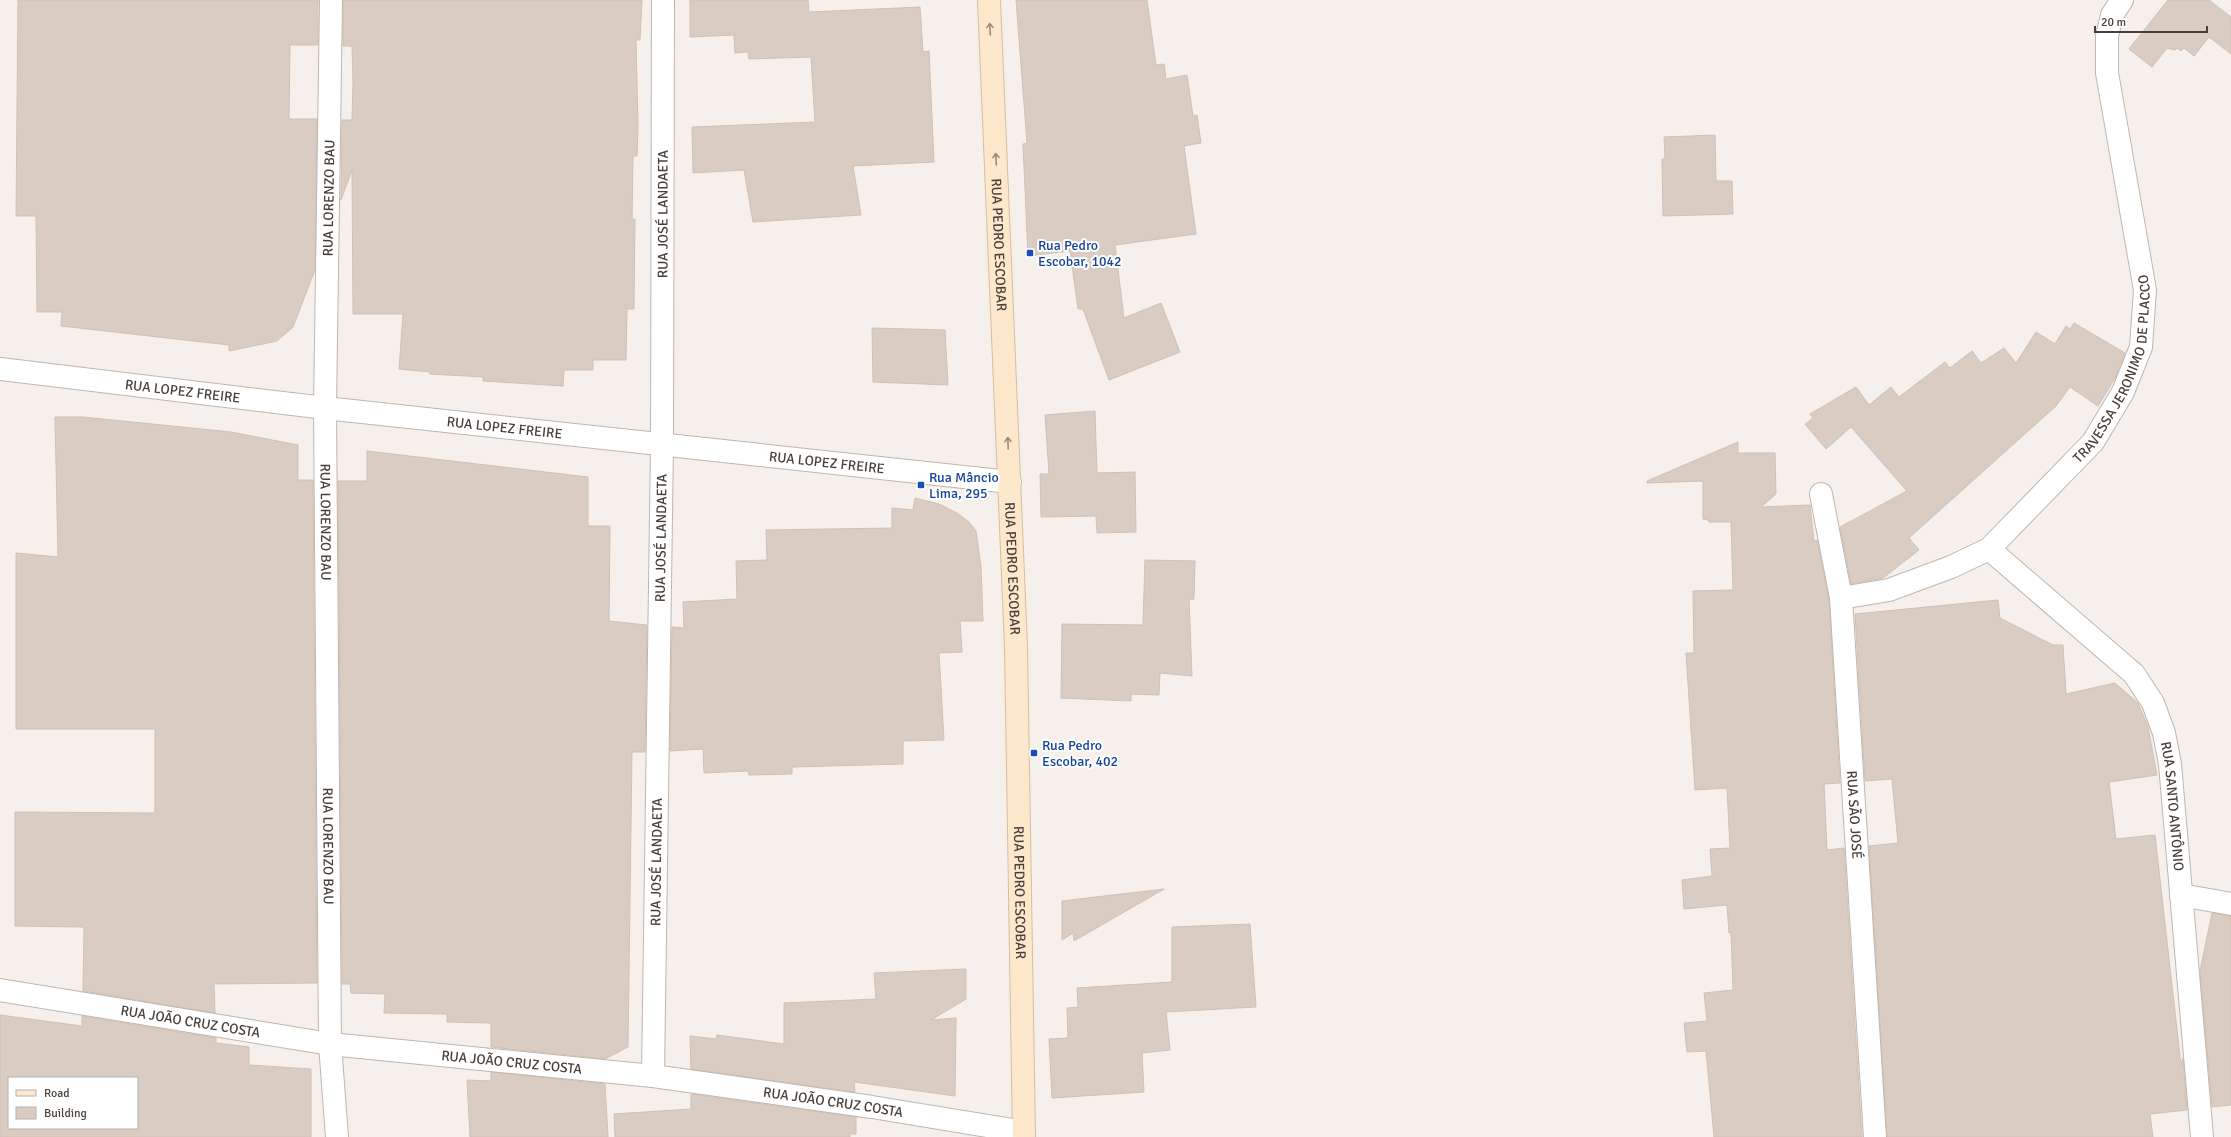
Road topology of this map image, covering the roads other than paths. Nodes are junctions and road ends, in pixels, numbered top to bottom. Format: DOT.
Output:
graph roads {
  1 [pos="331,0"];
  2 [pos="663,0"];
  3 [pos="988,0"];
  4 [pos="2122,0"];
  5 [pos="0,369"];
  6 [pos="325,408"];
  7 [pos="662,445"];
  8 [pos="1010,482"];
  9 [pos="1821,494"];
  10 [pos="1989,549"];
  11 [pos="1841,598"];
  12 [pos="2181,895"];
  13 [pos="2231,904"];
  14 [pos="0,990"];
  15 [pos="330,1044"];
  16 [pos="653,1076"];
  17 [pos="1024,1134"];
  18 [pos="337,1137"];
  19 [pos="1875,1137"];
  20 [pos="2202,1137"];
  1 -- 6 [label="street, RUA LORENZO BAU"];
  2 -- 7 [label="street, RUA JOSÉ LANDAETA"];
  8 -- 3 [label="main road, RUA PEDRO ESCOBAR, one-way"];
  4 -- 10 [label="street, TRAVESSA JERONIMO DE PLACCO"];
  5 -- 6 [label="street, RUA LOPEZ FREIRE"];
  6 -- 7 [label="street, RUA LOPEZ FREIRE"];
  6 -- 15 [label="street, RUA LORENZO BAU"];
  7 -- 8 [label="street, RUA LOPEZ FREIRE"];
  7 -- 16 [label="street, RUA JOSÉ LANDAETA"];
  8 -- 17 [label="main road, RUA PEDRO ESCOBAR"];
  9 -- 11 [label="street, RUA SÃO JOSÉ"];
  10 -- 11 [label="street, TRAVESSA JERONIMO DE PLACCO"];
  10 -- 12 [label="street, RUA SANTO ANTÔNIO"];
  11 -- 19 [label="street, RUA SÃO JOSÉ"];
  12 -- 13 [label="street"];
  12 -- 20 [label="street, RUA SANTO ANTÔNIO"];
  14 -- 15 [label="street, RUA JOÃO CRUZ COSTA"];
  15 -- 16 [label="street, RUA JOÃO CRUZ COSTA"];
  15 -- 18 [label="street, RUA LORENZO BAU"];
  16 -- 17 [label="street, RUA JOÃO CRUZ COSTA"];
}
